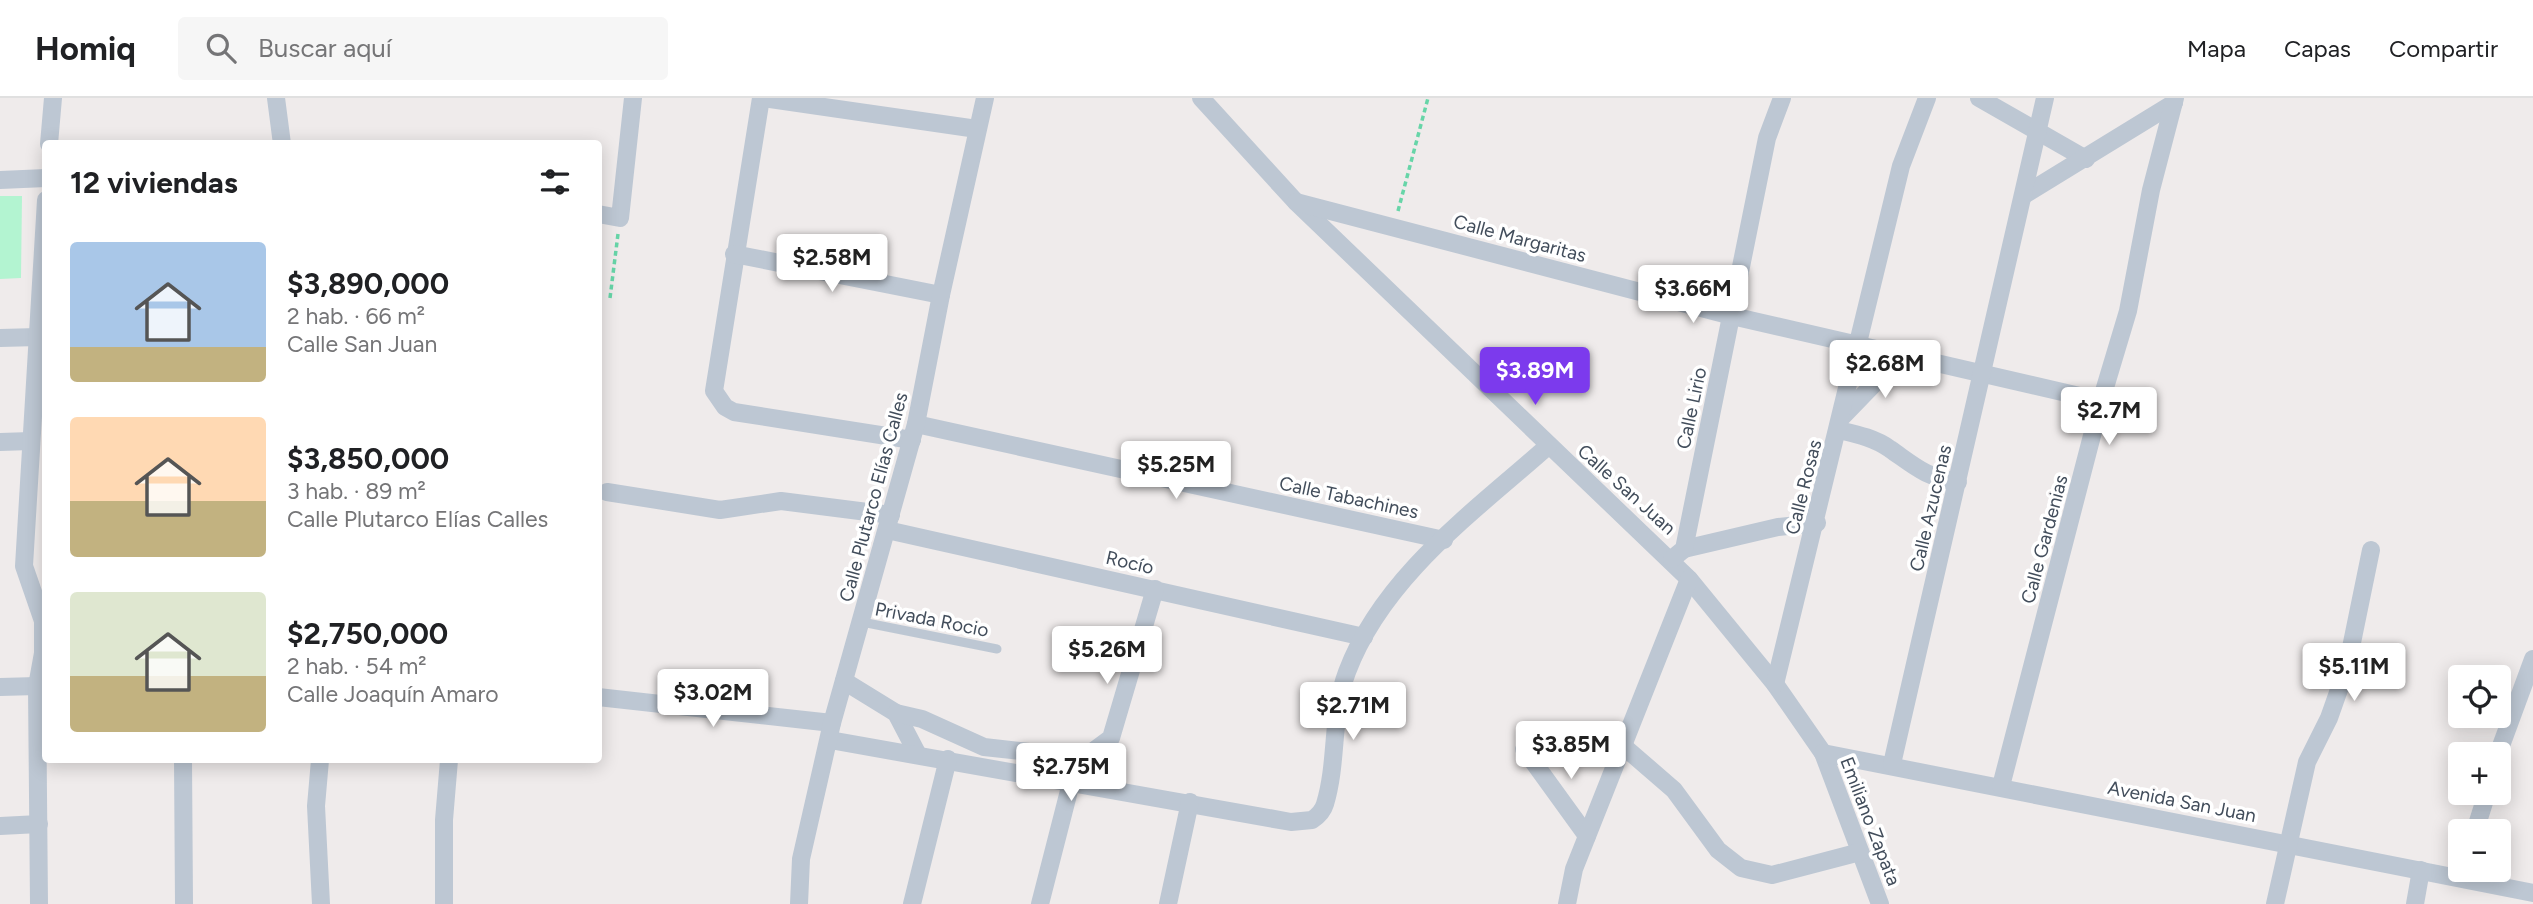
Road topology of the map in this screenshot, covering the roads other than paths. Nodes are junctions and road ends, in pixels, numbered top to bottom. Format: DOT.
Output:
graph roads {
  1 [pos="53,98"];
  2 [pos="276,98"];
  3 [pos="633,98"];
  4 [pos="761,98"];
  5 [pos="985,98"];
  6 [pos="1202,98"];
  7 [pos="1782,98"];
  8 [pos="1927,98"];
  9 [pos="1979,98"];
  10 [pos="2045,98"];
  11 [pos="2175,101"];
  12 [pos="859,104"];
  13 [pos="977,129"];
  14 [pos="2038,132"];
  15 [pos="49,140"];
  16 [pos="281,140"];
  17 [pos="2086,159"];
  18 [pos="42,178"];
  19 [pos="0,180"];
  20 [pos="2024,195"];
  21 [pos="1296,202"];
  22 [pos="602,215"];
  23 [pos="734,254"];
  24 [pos="941,295"];
  25 [pos="1732,316"];
  26 [pos="0,338"];
  27 [pos="42,338"];
  28 [pos="1859,346"];
  29 [pos="1901,356"];
  30 [pos="1983,374"];
  31 [pos="2101,401"];
  32 [pos="1840,424"];
  33 [pos="914,432"];
  34 [pos="31,441"];
  35 [pos="0,442"];
  36 [pos="1548,446"];
  37 [pos="1958,482"];
  38 [pos="603,491"];
  39 [pos="889,522"];
  40 [pos="1817,523"];
  41 [pos="1444,540"];
  42 [pos="2371,550"];
  43 [pos="1678,554"];
  44 [pos="1689,579"];
  45 [pos="1156,589"];
  46 [pos="42,616"];
  47 [pos="862,622"];
  48 [pos="1364,637"];
  49 [pos="996,649"];
  50 [pos="42,658"];
  51 [pos="2533,659"];
  52 [pos="844,681"];
  53 [pos="1775,684"];
  54 [pos="37,685"];
  55 [pos="0,687"];
  56 [pos="602,698"];
  57 [pos="896,713"];
  58 [pos="831,732"];
  59 [pos="2502,742"];
  60 [pos="1622,745"];
  61 [pos="1524,749"];
  62 [pos="1823,752"];
  63 [pos="919,755"];
  64 [pos="1084,758"];
  65 [pos="948,759"];
  66 [pos="183,763"];
  67 [pos="320,763"];
  68 [pos="449,763"];
  69 [pos="1892,764"];
  70 [pos="1071,783"];
  71 [pos="2001,786"];
  72 [pos="1190,802"];
  73 [pos="39,824"];
  74 [pos="0,826"];
  75 [pos="1587,836"];
  76 [pos="2288,844"];
  77 [pos="1860,852"];
  78 [pos="2421,870"];
  79 [pos="2448,873"];
  80 [pos="2492,882"];
  81 [pos="2533,893"];
  82 [pos="39,904"];
  83 [pos="184,904"];
  84 [pos="321,904"];
  85 [pos="444,904"];
  86 [pos="799,904"];
  87 [pos="912,904"];
  88 [pos="1040,904"];
  89 [pos="1168,904"];
  90 [pos="1567,904"];
  91 [pos="1880,904"];
  92 [pos="2275,904"];
  93 [pos="2415,904"];
  1 -- 15 [label="street"];
  2 -- 16 [label="street"];
  3 -- 22 [label="street"];
  4 -- 12 [label="street"];
  4 -- 23 [label="street"];
  5 -- 13 [label="street, Calle Plutarco Elías Calles"];
  6 -- 21 [label="street, Calle San Juan"];
  7 -- 25 [label="street, Calle Lirio"];
  8 -- 28 [label="street, Calle Rosas"];
  9 -- 14 [label="street"];
  10 -- 14 [label="street, Calle Azucenas"];
  11 -- 17 [label="street"];
  11 -- 31 [label="street, Calle Gardenias"];
  12 -- 13 [label="street"];
  13 -- 24 [label="street, Calle Plutarco Elías Calles"];
  14 -- 17 [label="street"];
  14 -- 20 [label="street, Calle Azucenas"];
  17 -- 20 [label="street"];
  18 -- 19 [label="street"];
  20 -- 30 [label="street, Calle Azucenas"];
  21 -- 25 [label="street, Calle Margaritas"];
  21 -- 36 [label="street, Calle San Juan"];
  23 -- 24 [label="street"];
  23 -- 33 [label="street, Calle Tabachines"];
  24 -- 33 [label="street, Calle Plutarco Elías Calles"];
  25 -- 28 [label="street, Calle Margaritas"];
  25 -- 43 [label="street, Calle Lirio"];
  26 -- 27 [label="street"];
  27 -- 34 [label="street"];
  28 -- 29 [label="street, Calle Margaritas"];
  28 -- 32 [label="street, Calle Rosas"];
  29 -- 30 [label="street, Calle Margaritas"];
  29 -- 32 [label="street"];
  30 -- 31 [label="street, Calle Margaritas"];
  30 -- 37 [label="street, Calle Azucenas"];
  31 -- 71 [label="street, Calle Gardenias"];
  32 -- 37 [label="street"];
  32 -- 40 [label="street, Calle Rosas"];
  33 -- 39 [label="street, Calle Plutarco Elías Calles"];
  33 -- 41 [label="street, Calle Tabachines"];
  34 -- 35 [label="street"];
  34 -- 46 [label="street"];
  36 -- 41 [label="street"];
  36 -- 43 [label="street, Calle San Juan"];
  37 -- 69 [label="street, Calle Azucenas"];
  38 -- 39 [label="street, Rocío"];
  39 -- 45 [label="street, Rocío"];
  39 -- 47 [label="street, Calle Plutarco Elías Calles"];
  40 -- 43 [label="street"];
  40 -- 53 [label="street, Calle Rosas"];
  41 -- 48 [label="street"];
  42 -- 76 [label="street"];
  43 -- 44 [label="street, Calle San Juan"];
  44 -- 53 [label="street, Calle San Juan"];
  44 -- 60 [label="street"];
  45 -- 48 [label="street, Rocío"];
  45 -- 64 [label="street"];
  47 -- 49 [label="lane, Privada Rocio"];
  47 -- 52 [label="street, Calle Plutarco Elías Calles"];
  48 -- 72 [label="street"];
  50 -- 54 [label="street"];
  51 -- 59 [label="street"];
  52 -- 57 [label="street"];
  52 -- 58 [label="street, Calle Plutarco Elías Calles"];
  53 -- 62 [label="street, Calle San Juan"];
  54 -- 55 [label="street"];
  54 -- 73 [label="street"];
  56 -- 58 [label="street"];
  57 -- 63 [label="street"];
  57 -- 64 [label="street"];
  58 -- 63 [label="street"];
  58 -- 86 [label="street, Calle Plutarco Elías Calles"];
  60 -- 75 [label="street"];
  60 -- 77 [label="street"];
  61 -- 75 [label="street"];
  62 -- 69 [label="street, Avenida San Juan"];
  62 -- 77 [label="street, Emiliano Zapata"];
  63 -- 65 [label="street"];
  64 -- 70 [label="street"];
  65 -- 70 [label="street"];
  65 -- 87 [label="street"];
  66 -- 83 [label="street"];
  67 -- 84 [label="street"];
  68 -- 85 [label="street"];
  69 -- 71 [label="street, Avenida San Juan"];
  70 -- 72 [label="street"];
  70 -- 88 [label="street"];
  71 -- 76 [label="street, Avenida San Juan"];
  72 -- 89 [label="street"];
  73 -- 74 [label="street"];
  73 -- 82 [label="street"];
  75 -- 90 [label="street"];
  76 -- 78 [label="street, Avenida San Juan"];
  76 -- 92 [label="street"];
  77 -- 91 [label="street, Emiliano Zapata"];
  78 -- 79 [label="street, Avenida San Juan"];
  78 -- 93 [label="street"];
  80 -- 81 [label="street, Avenida San Juan"];
}
